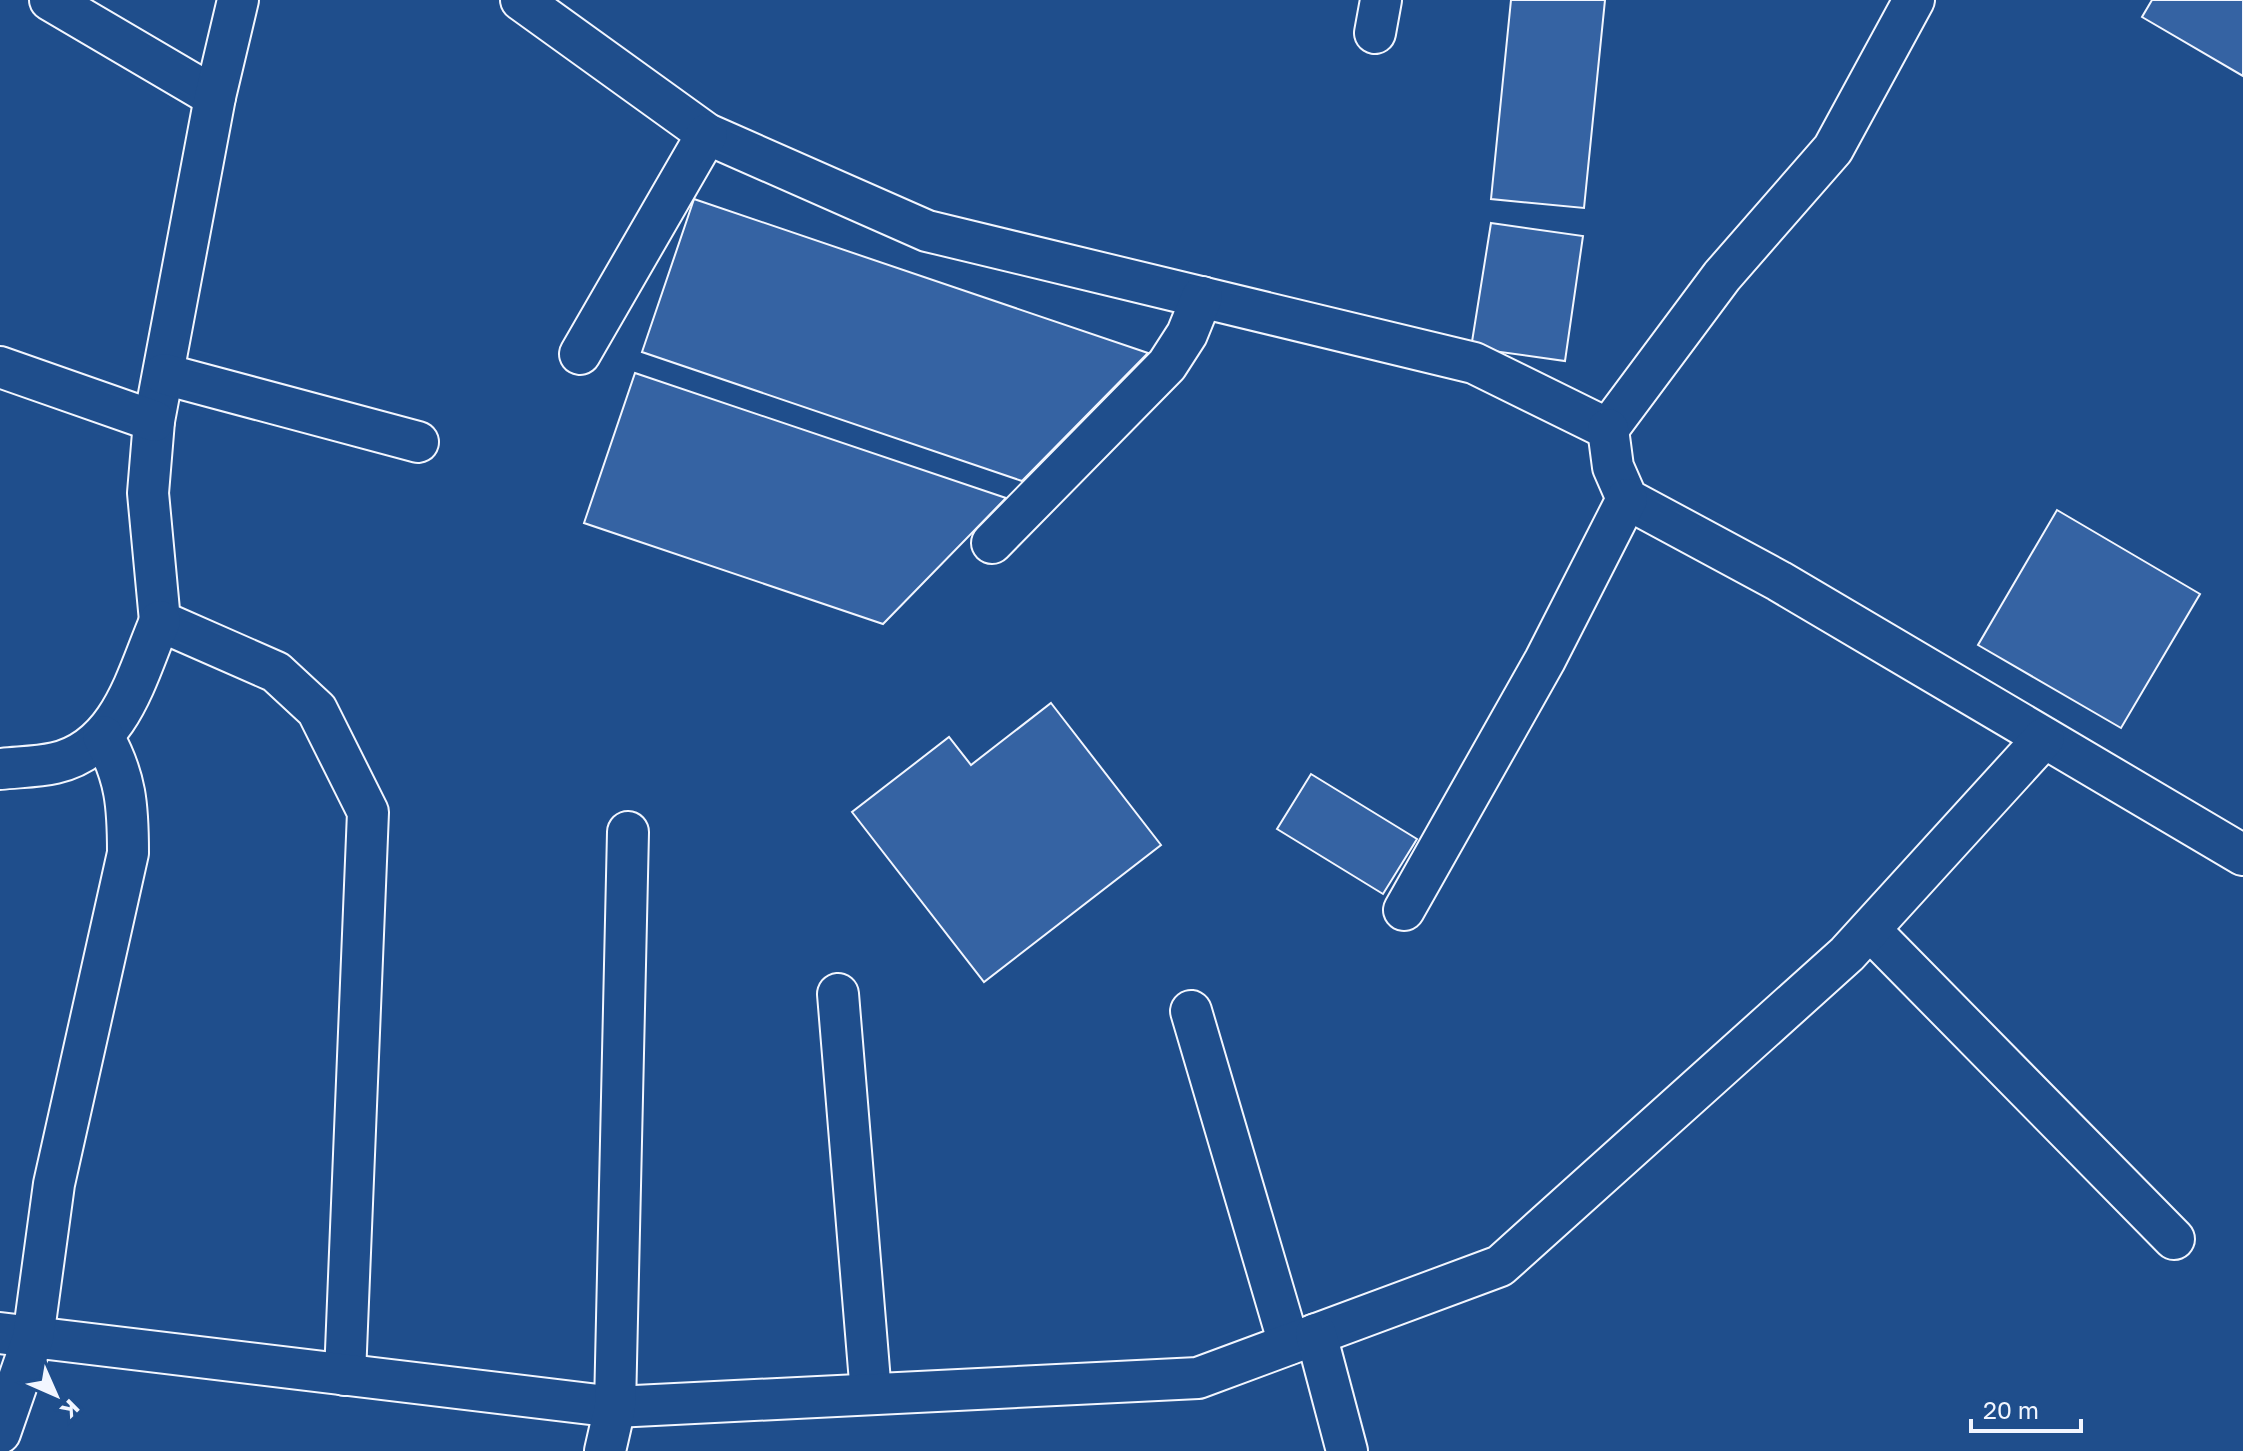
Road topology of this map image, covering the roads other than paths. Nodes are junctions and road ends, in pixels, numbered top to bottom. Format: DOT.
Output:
graph roads {
  1 [pos="50,0"];
  2 [pos="238,0"];
  3 [pos="521,0"];
  4 [pos="1914,0"];
  5 [pos="215,97"];
  6 [pos="707,134"];
  7 [pos="1202,297"];
  8 [pos="580,354"];
  9 [pos="0,367"];
  10 [pos="164,374"];
  11 [pos="154,421"];
  12 [pos="1608,429"];
  13 [pos="418,442"];
  14 [pos="1627,499"];
  15 [pos="992,543"];
  16 [pos="160,621"];
  17 [pos="103,736"];
  18 [pos="2044,738"];
  19 [pos="0,769"];
  20 [pos="628,832"];
  21 [pos="2243,855"];
  22 [pos="1404,910"];
  23 [pos="1870,930"];
  24 [pos="838,994"];
  25 [pos="1191,1011"];
  26 [pos="2174,1239"];
  27 [pos="17,1335"];
  28 [pos="1302,1339"];
  29 [pos="345,1375"];
  30 [pos="871,1394"];
  31 [pos="615,1407"];
  32 [pos="0,1433"];
  33 [pos="605,1451"];
  34 [pos="1347,1451"];
  1 -- 5 [label="street"];
  2 -- 5 [label="street"];
  3 -- 6 [label="street"];
  4 -- 12 [label="street"];
  5 -- 10 [label="street"];
  6 -- 7 [label="street"];
  6 -- 8 [label="street"];
  7 -- 12 [label="street"];
  7 -- 15 [label="street"];
  9 -- 11 [label="street"];
  10 -- 11 [label="street"];
  10 -- 13 [label="street"];
  11 -- 16 [label="street"];
  12 -- 14 [label="street"];
  14 -- 18 [label="street"];
  14 -- 22 [label="street"];
  16 -- 17 [label="street"];
  16 -- 29 [label="street"];
  17 -- 19 [label="street"];
  17 -- 27 [label="street"];
  18 -- 21 [label="street"];
  18 -- 23 [label="street"];
  20 -- 31 [label="street"];
  23 -- 26 [label="street"];
  23 -- 28 [label="street"];
  24 -- 30 [label="street"];
  25 -- 28 [label="street"];
  27 -- 29 [label="street"];
  27 -- 32 [label="street"];
  28 -- 30 [label="street"];
  28 -- 34 [label="street"];
  29 -- 31 [label="street"];
  30 -- 31 [label="street"];
  31 -- 33 [label="street"];
}
